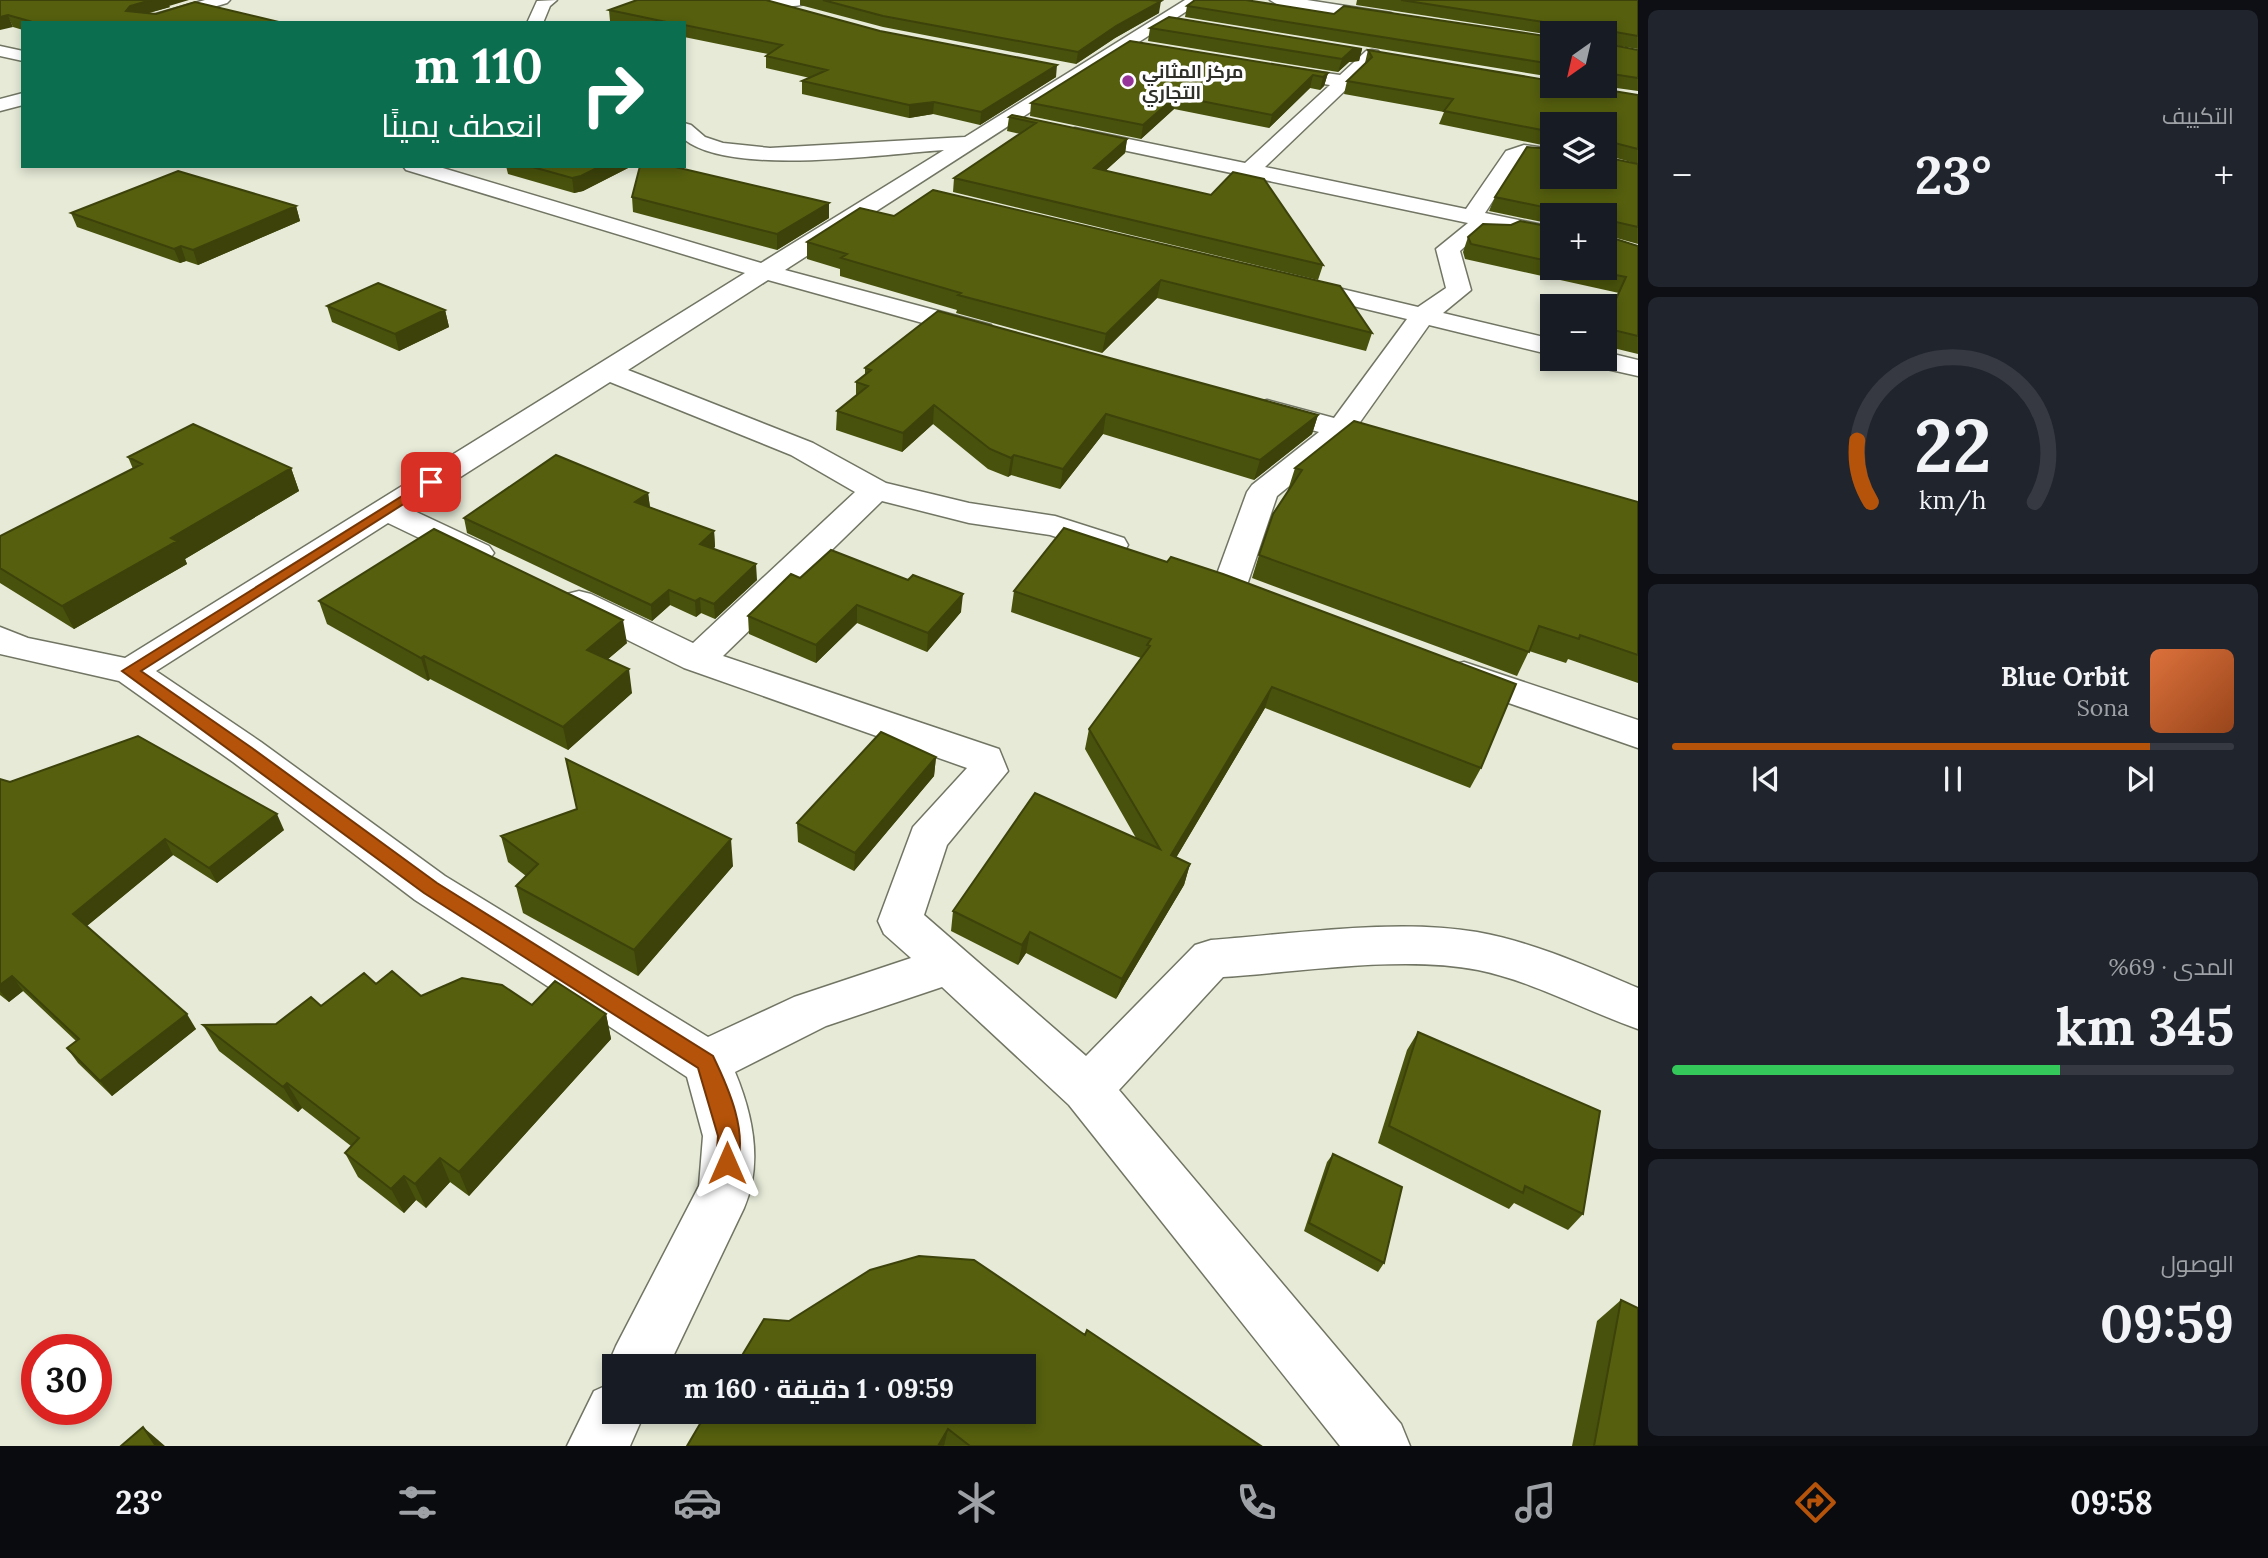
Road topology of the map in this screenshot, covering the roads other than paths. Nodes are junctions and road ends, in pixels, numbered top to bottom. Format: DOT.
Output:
graph roads {
  1 [pos="222,0"];
  2 [pos="549,0"];
  3 [pos="727,0"];
  4 [pos="807,0"];
  5 [pos="1278,0"];
  6 [pos="146,3"];
  7 [pos="766,4"];
  8 [pos="1178,12"];
  9 [pos="177,13"];
  10 [pos="816,18"];
  11 [pos="1401,19"];
  12 [pos="148,21"];
  13 [pos="536,21"];
  14 [pos="0,51"];
  15 [pos="1346,51"];
  16 [pos="21,56"];
  17 [pos="1052,68"];
  18 [pos="1261,69"];
  19 [pos="1078,74"];
  20 [pos="1343,81"];
  21 [pos="21,100"];
  22 [pos="0,105"];
  23 [pos="1005,119"];
  24 [pos="1032,125"];
  25 [pos="1059,131"];
  26 [pos="686,132"];
  27 [pos="969,142"];
  28 [pos="1540,153"];
  29 [pos="447,170"];
  30 [pos="1250,170"];
  31 [pos="895,188"];
  32 [pos="922,195"];
  33 [pos="1472,216"];
  34 [pos="1540,232"];
  35 [pos="1540,234"];
  36 [pos="763,271"];
  37 [pos="1273,280"];
  38 [pos="1422,316"];
  39 [pos="1005,337"];
  40 [pos="1540,344"];
  41 [pos="1617,363"];
  42 [pos="1638,368"];
  43 [pos="605,370"];
  44 [pos="1247,403"];
  45 [pos="1341,429"];
  46 [pos="1419,452"];
  47 [pos="875,490"];
  48 [pos="387,510"];
  49 [pos="1143,555"];
  50 [pos="511,570"];
  51 [pos="1230,585"];
  52 [pos="548,588"];
  53 [pos="0,639"];
  54 [pos="697,660"];
  55 [pos="1433,662"];
  56 [pos="130,671"];
  57 [pos="1638,734"];
  58 [pos="950,965"];
  59 [pos="1638,1009"];
  60 [pos="706,1062"];
  61 [pos="1087,1088"];
  62 [pos="643,1354"];
  63 [pos="609,1424"];
  64 [pos="598,1446"];
  65 [pos="1379,1446"];
  1 -- 9 [label="street"];
  2 -- 13 [label="street"];
  3 -- 7 [label="street"];
  4 -- 7 [label="street"];
  5 -- 11 [label="street"];
  6 -- 9 [label="street"];
  7 -- 10 [label="street"];
  8 -- 19 [label="street"];
  9 -- 12 [label="street"];
  14 -- 16 [label="street"];
  15 -- 20 [label="street"];
  17 -- 19 [label="street"];
  18 -- 20 [label="street"];
  19 -- 23 [label="street"];
  20 -- 30 [label="street"];
  21 -- 22 [label="street"];
  23 -- 24 [label="street"];
  23 -- 27 [label="street"];
  25 -- 30 [label="street"];
  26 -- 27 [label="street"];
  27 -- 31 [label="street"];
  28 -- 33 [label="street"];
  29 -- 36 [label="street"];
  30 -- 33 [label="street"];
  31 -- 32 [label="street"];
  31 -- 36 [label="street"];
  33 -- 34 [label="street"];
  35 -- 38 [label="street"];
  36 -- 39 [label="street"];
  36 -- 43 [label="street"];
  37 -- 38 [label="street"];
  38 -- 40 [label="street"];
  38 -- 45 [label="street"];
  41 -- 42 [label="street"];
  43 -- 47 [label="street"];
  43 -- 48 [label="street"];
  44 -- 45 [label="street"];
  45 -- 46 [label="street"];
  45 -- 51 [label="street"];
  47 -- 49 [label="street"];
  47 -- 54 [label="street"];
  48 -- 50 [label="street"];
  48 -- 56 [label="street"];
  52 -- 54 [label="street"];
  53 -- 56 [label="street"];
  54 -- 58 [label="street"];
  55 -- 57 [label="street"];
  56 -- 60 [label="street"];
  58 -- 60 [label="street"];
  58 -- 61 [label="street"];
  59 -- 61 [label="street"];
  60 -- 62 [label="street"];
  61 -- 65 [label="street"];
  63 -- 64 [label="street"];
}
